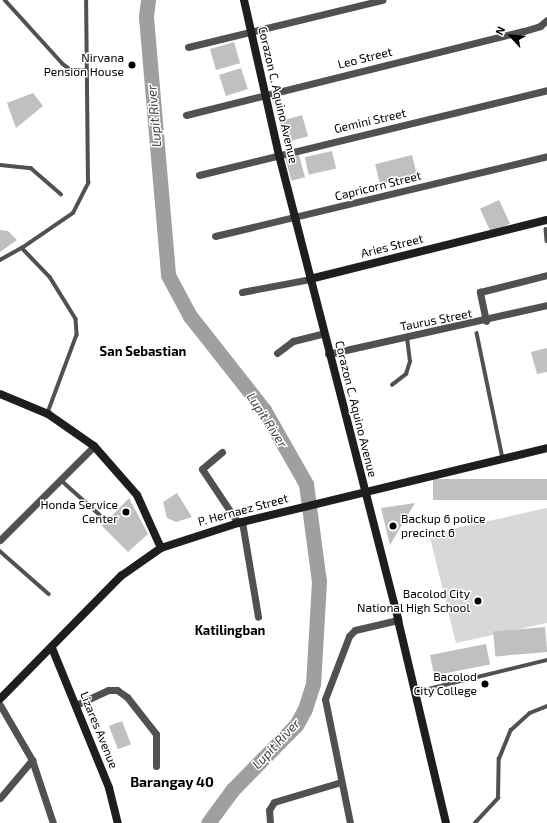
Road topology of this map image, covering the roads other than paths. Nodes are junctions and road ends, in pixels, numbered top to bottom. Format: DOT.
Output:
graph roads {
  1 [pos="5,0"];
  2 [pos="86,0"];
  3 [pos="244,0"];
  4 [pos="382,0"];
  5 [pos="547,20"];
  6 [pos="251,32"];
  7 [pos="188,47"];
  8 [pos="86,70"];
  9 [pos="547,90"];
  10 [pos="266,93"];
  11 [pos="186,115"];
  12 [pos="279,155"];
  13 [pos="547,156"];
  14 [pos="0,165"];
  15 [pos="199,175"];
  16 [pos="61,194"];
  17 [pos="296,217"];
  18 [pos="547,225"];
  19 [pos="215,236"];
  20 [pos="547,241"];
  21 [pos="22,248"];
  22 [pos="0,260"];
  23 [pos="547,275"];
  24 [pos="310,279"];
  25 [pos="242,292"];
  26 [pos="547,305"];
  27 [pos="486,321"];
  28 [pos="324,333"];
  29 [pos="477,333"];
  30 [pos="407,337"];
  31 [pos="277,353"];
  32 [pos="328,354"];
  33 [pos="392,385"];
  34 [pos="0,394"];
  35 [pos="48,414"];
  36 [pos="94,446"];
  37 [pos="547,448"];
  38 [pos="222,452"];
  39 [pos="503,459"];
  40 [pos="61,480"];
  41 [pos="365,491"];
  42 [pos="100,515"];
  43 [pos="240,522"];
  44 [pos="0,540"];
  45 [pos="161,548"];
  46 [pos="0,551"];
  47 [pos="49,594"];
  48 [pos="258,617"];
  49 [pos="398,620"];
  50 [pos="52,648"];
  51 [pos="547,660"];
  52 [pos="415,692"];
  53 [pos="0,699"];
  54 [pos="0,705"];
  55 [pos="76,705"];
  56 [pos="547,706"];
  57 [pos="32,760"];
  58 [pos="156,766"];
  59 [pos="341,782"];
  60 [pos="0,798"];
  61 [pos="53,823"];
  62 [pos="118,823"];
  63 [pos="270,823"];
  64 [pos="350,823"];
  65 [pos="446,823"];
  66 [pos="475,823"];
  1 -- 8 [label="lane"];
  2 -- 8 [label="lane"];
  3 -- 6 [label="street, Corazon C. Aquino Avenue"];
  4 -- 6 [label="street"];
  5 -- 10 [label="street, Leo Street"];
  6 -- 7 [label="street"];
  6 -- 10 [label="street, Corazon C. Aquino Avenue"];
  8 -- 21 [label="lane"];
  9 -- 12 [label="street, Gemini Street"];
  10 -- 11 [label="street, Leo Street"];
  10 -- 12 [label="street, Corazon C. Aquino Avenue"];
  12 -- 15 [label="street, Gemini Street"];
  12 -- 17 [label="street, Corazon C. Aquino Avenue"];
  13 -- 17 [label="street, Capricorn Street"];
  14 -- 16 [label="lane"];
  17 -- 19 [label="street, Capricorn Street"];
  17 -- 24 [label="street, Corazon C. Aquino Avenue"];
  18 -- 20 [label="lane"];
  18 -- 24 [label="street, Aries Street"];
  21 -- 22 [label="lane"];
  21 -- 35 [label="lane"];
  23 -- 27 [label="street"];
  24 -- 25 [label="street, Aries Street"];
  24 -- 28 [label="street, Corazon C. Aquino Avenue"];
  26 -- 27 [label="street, Taurus Street"];
  27 -- 30 [label="street, Taurus Street"];
  28 -- 31 [label="street"];
  28 -- 32 [label="street, Corazon C. Aquino Avenue"];
  29 -- 39 [label="lane"];
  30 -- 32 [label="street, Taurus Street"];
  30 -- 33 [label="lane"];
  32 -- 41 [label="street, Corazon C. Aquino Avenue"];
  34 -- 35 [label="street"];
  35 -- 36 [label="street"];
  36 -- 40 [label="street"];
  36 -- 45 [label="street"];
  37 -- 39 [label="street, P. Hernaez Street"];
  38 -- 43 [label="street"];
  39 -- 41 [label="street, P. Hernaez Street"];
  40 -- 42 [label="lane"];
  40 -- 44 [label="street"];
  41 -- 43 [label="street, P. Hernaez Street"];
  41 -- 49 [label="street, Corazon C. Aquino Avenue"];
  43 -- 45 [label="street, P. Hernaez Street"];
  43 -- 48 [label="street"];
  45 -- 50 [label="street, P. Hernaez Street"];
  46 -- 47 [label="lane"];
  49 -- 52 [label="street, Corazon C. Aquino Avenue"];
  49 -- 59 [label="street"];
  50 -- 53 [label="street, P. Hernaez Street"];
  50 -- 55 [label="street, Lizares Avenue"];
  51 -- 52 [label="lane"];
  52 -- 65 [label="street, Corazon C. Aquino Avenue"];
  54 -- 57 [label="street"];
  55 -- 58 [label="street"];
  55 -- 62 [label="street, Lizares Avenue"];
  56 -- 66 [label="lane"];
  57 -- 60 [label="street"];
  57 -- 61 [label="street"];
  59 -- 63 [label="street"];
  59 -- 64 [label="street"];
}
